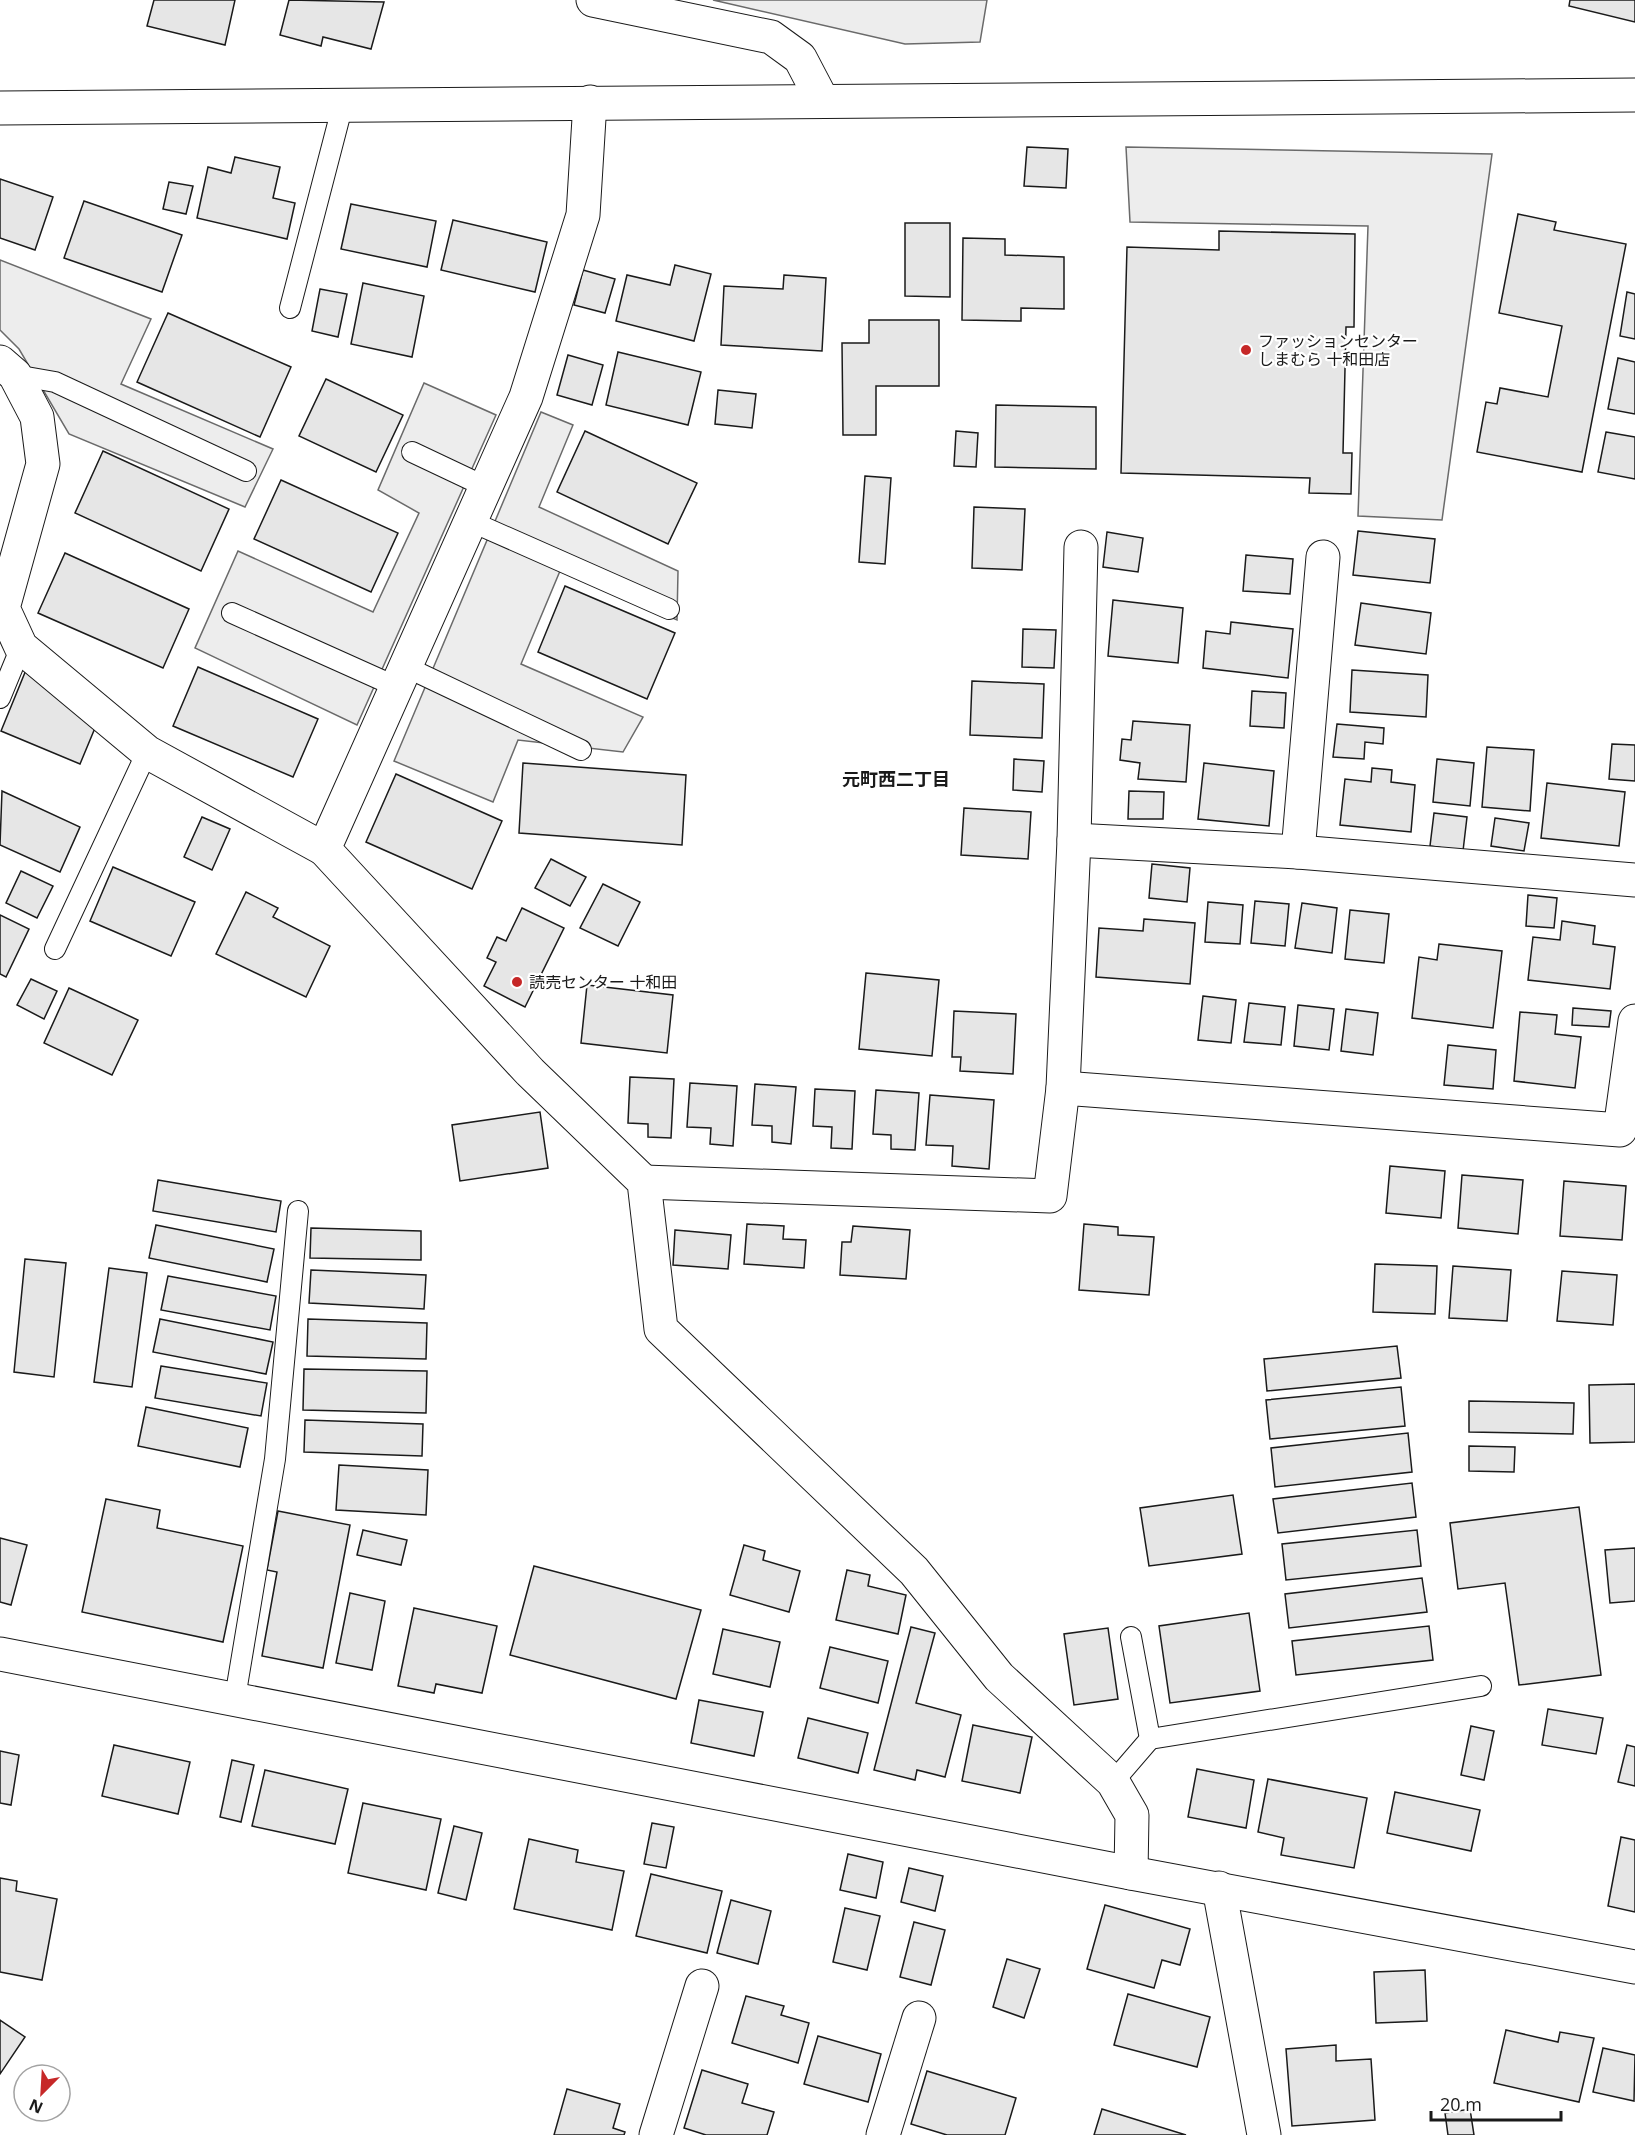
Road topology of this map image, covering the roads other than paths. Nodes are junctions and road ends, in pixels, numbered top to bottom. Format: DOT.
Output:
graph roads {
  1 [pos="593,0"];
  2 [pos="1635,95"];
  3 [pos="822,100"];
  4 [pos="590,102"];
  5 [pos="344,104"];
  6 [pos="0,108"];
  7 [pos="290,308"];
  8 [pos="7,368"];
  9 [pos="412,452"];
  10 [pos="246,471"];
  11 [pos="486,488"];
  12 [pos="470,521"];
  13 [pos="1081,547"];
  14 [pos="1323,557"];
  15 [pos="669,609"];
  16 [pos="232,612"];
  17 [pos="21,647"];
  18 [pos="400,676"];
  19 [pos="0,698"];
  20 [pos="581,750"];
  21 [pos="147,752"];
  22 [pos="1074,840"];
  23 [pos="324,849"];
  24 [pos="1298,852"];
  25 [pos="1635,880"];
  26 [pos="55,949"];
  27 [pos="1635,1022"];
  28 [pos="1062,1088"];
  29 [pos="1627,1131"];
  30 [pos="644,1182"];
  31 [pos="298,1211"];
  32 [pos="1131,1637"];
  33 [pos="0,1653"];
  34 [pos="1481,1686"];
  35 [pos="235,1698"];
  36 [pos="1150,1739"];
  37 [pos="1113,1782"];
  38 [pos="1131,1873"];
  39 [pos="1219,1888"];
  40 [pos="1635,1966"];
  41 [pos="702,1986"];
  42 [pos="919,2018"];
  43 [pos="656,2135"];
  44 [pos="883,2135"];
  45 [pos="1264,2135"];
  1 -- 3 [label="street"];
  2 -- 3 [label="street"];
  3 -- 4 [label="street"];
  4 -- 5 [label="street"];
  4 -- 11 [label="street"];
  5 -- 6 [label="street"];
  5 -- 7 [label="lane"];
  8 -- 10 [label="lane"];
  8 -- 17 [label="street"];
  9 -- 11 [label="lane"];
  11 -- 12 [label="street"];
  12 -- 15 [label="lane"];
  12 -- 18 [label="street"];
  13 -- 22 [label="street"];
  14 -- 24 [label="street"];
  16 -- 18 [label="lane"];
  17 -- 19 [label="lane"];
  17 -- 21 [label="street"];
  18 -- 20 [label="lane"];
  18 -- 23 [label="street"];
  21 -- 23 [label="street"];
  21 -- 26 [label="lane"];
  22 -- 24 [label="street"];
  22 -- 28 [label="street"];
  23 -- 30 [label="street"];
  24 -- 25 [label="street"];
  27 -- 29 [label="street"];
  28 -- 29 [label="street"];
  28 -- 30 [label="street"];
  30 -- 37 [label="street"];
  31 -- 35 [label="lane"];
  32 -- 36 [label="lane"];
  33 -- 35 [label="street"];
  34 -- 36 [label="lane"];
  35 -- 38 [label="street"];
  36 -- 37 [label="lane"];
  37 -- 38 [label="street"];
  38 -- 39 [label="street"];
  39 -- 40 [label="street"];
  39 -- 45 [label="street"];
  41 -- 43 [label="street"];
  42 -- 44 [label="street"];
}
